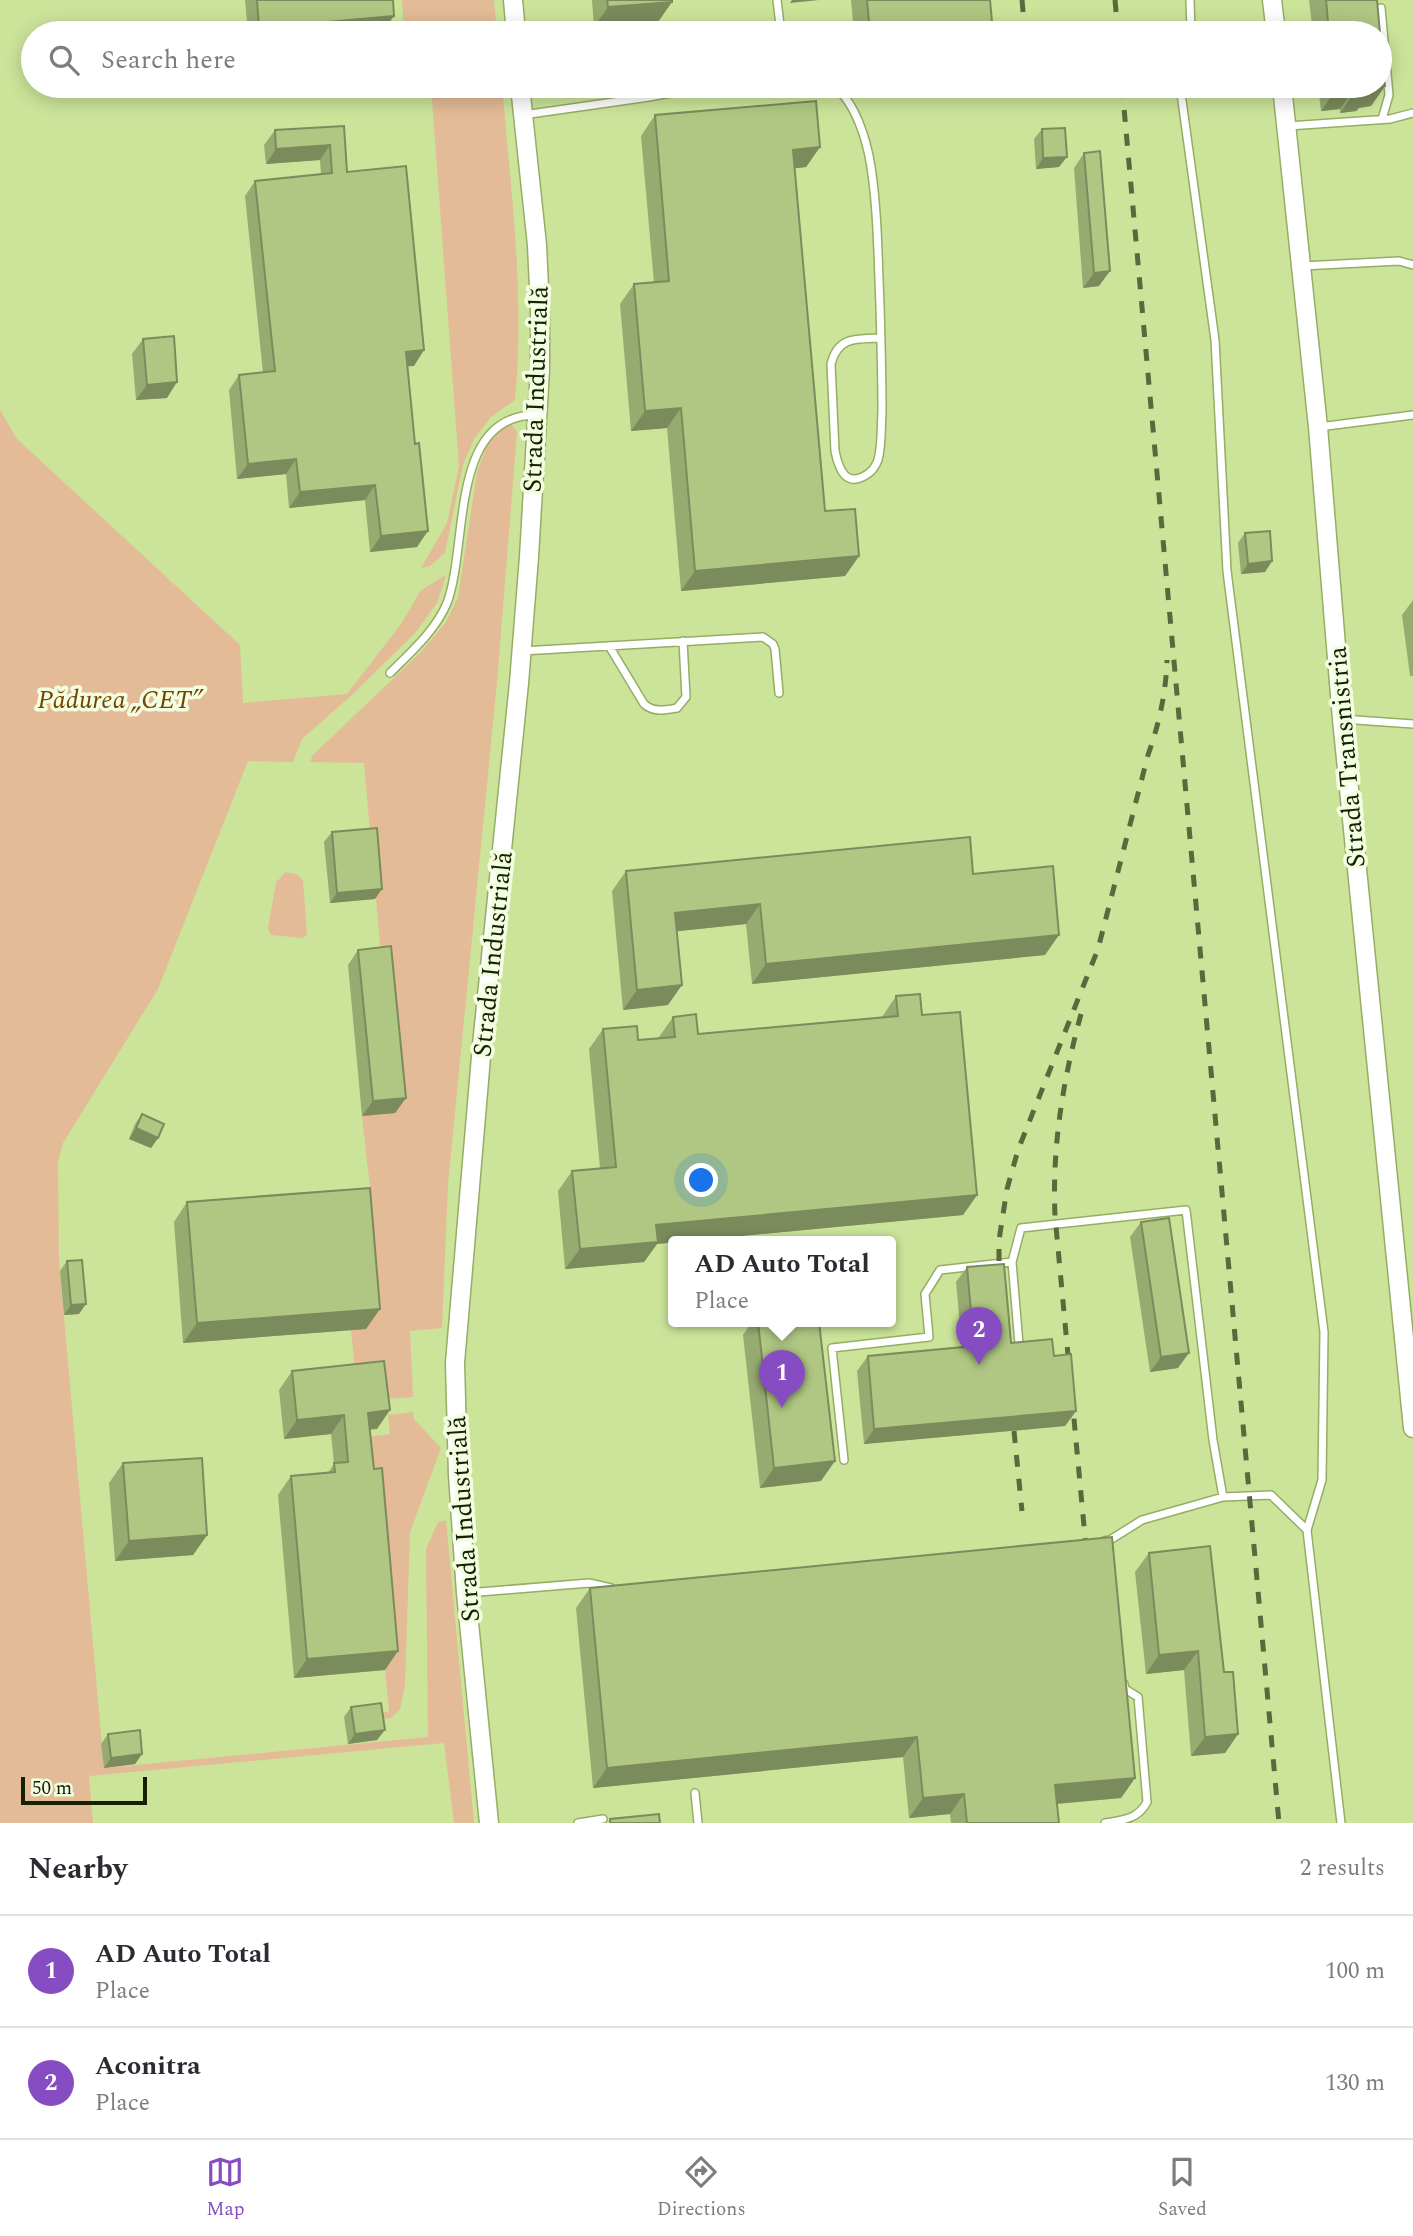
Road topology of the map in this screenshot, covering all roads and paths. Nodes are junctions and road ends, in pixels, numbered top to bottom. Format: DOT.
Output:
graph roads {
  1 [pos="513,0"];
  2 [pos="778,0"];
  3 [pos="1190,0"];
  4 [pos="1272,0"];
  5 [pos="1381,8"];
  6 [pos="515,21"];
  7 [pos="780,21"];
  8 [pos="1191,21"];
  9 [pos="1275,21"];
  10 [pos="1382,21"];
  11 [pos="521,98"];
  12 [pos="642,98"];
  13 [pos="843,98"];
  14 [pos="1182,98"];
  15 [pos="1284,98"];
  16 [pos="1388,98"];
  17 [pos="1413,113"];
  18 [pos="523,115"];
  19 [pos="1382,120"];
  20 [pos="1287,126"];
  21 [pos="1413,265"];
  22 [pos="1302,266"];
  23 [pos="881,338"];
  24 [pos="537,415"];
  25 [pos="1413,415"];
  26 [pos="1318,427"];
  27 [pos="683,641"];
  28 [pos="609,646"];
  29 [pos="521,651"];
  30 [pos="390,673"];
  31 [pos="779,693"];
  32 [pos="1342,719"];
  33 [pos="1413,724"];
  34 [pos="1012,1262"];
  35 [pos="1019,1343"];
  36 [pos="1413,1428"];
  37 [pos="844,1460"];
  38 [pos="1223,1497"];
  39 [pos="1307,1530"];
  40 [pos="1110,1540"];
  41 [pos="1098,1541"];
  42 [pos="1112,1554"];
  43 [pos="623,1587"];
  44 [pos="466,1593"];
  45 [pos="1124,1676"];
  46 [pos="695,1793"];
  47 [pos="603,1819"];
  48 [pos="489,1823"];
  49 [pos="578,1823"];
  50 [pos="698,1823"];
  51 [pos="1105,1823"];
  52 [pos="1341,1823"];
  1 -- 6 [label="street"];
  2 -- 7 [label="lane"];
  3 -- 8 [label="lane"];
  4 -- 9 [label="street"];
  5 -- 10 [label="lane"];
  11 -- 18 [label="street, Strada Industrială"];
  12 -- 18 [label="lane"];
  13 -- 23 [label="lane"];
  14 -- 39 [label="lane"];
  15 -- 20 [label="street, Strada Transnistria"];
  16 -- 19 [label="lane"];
  17 -- 19 [label="lane"];
  18 -- 24 [label="street, Strada Industrială"];
  19 -- 20 [label="lane"];
  20 -- 22 [label="street, Strada Transnistria"];
  21 -- 22 [label="lane"];
  22 -- 26 [label="street, Strada Transnistria"];
  23 -- 23 [label="lane"];
  24 -- 29 [label="street, Strada Industrială"];
  24 -- 30 [label="lane"];
  25 -- 26 [label="lane"];
  26 -- 32 [label="street, Strada Transnistria"];
  27 -- 28 [label="lane"];
  27 -- 28 [label="lane"];
  27 -- 31 [label="lane"];
  28 -- 29 [label="lane"];
  29 -- 44 [label="street, Strada Industrială"];
  32 -- 33 [label="lane"];
  32 -- 36 [label="street, Strada Transnistria"];
  34 -- 35 [label="lane"];
  34 -- 37 [label="lane"];
  34 -- 38 [label="lane"];
  38 -- 39 [label="lane"];
  38 -- 40 [label="lane"];
  39 -- 52 [label="lane"];
  40 -- 41 [label="lane"];
  40 -- 42 [label="lane"];
  43 -- 44 [label="lane"];
  44 -- 48 [label="street, Strada Industrială"];
  45 -- 51 [label="lane"];
  46 -- 50 [label="lane"];
  47 -- 49 [label="lane"];
}
